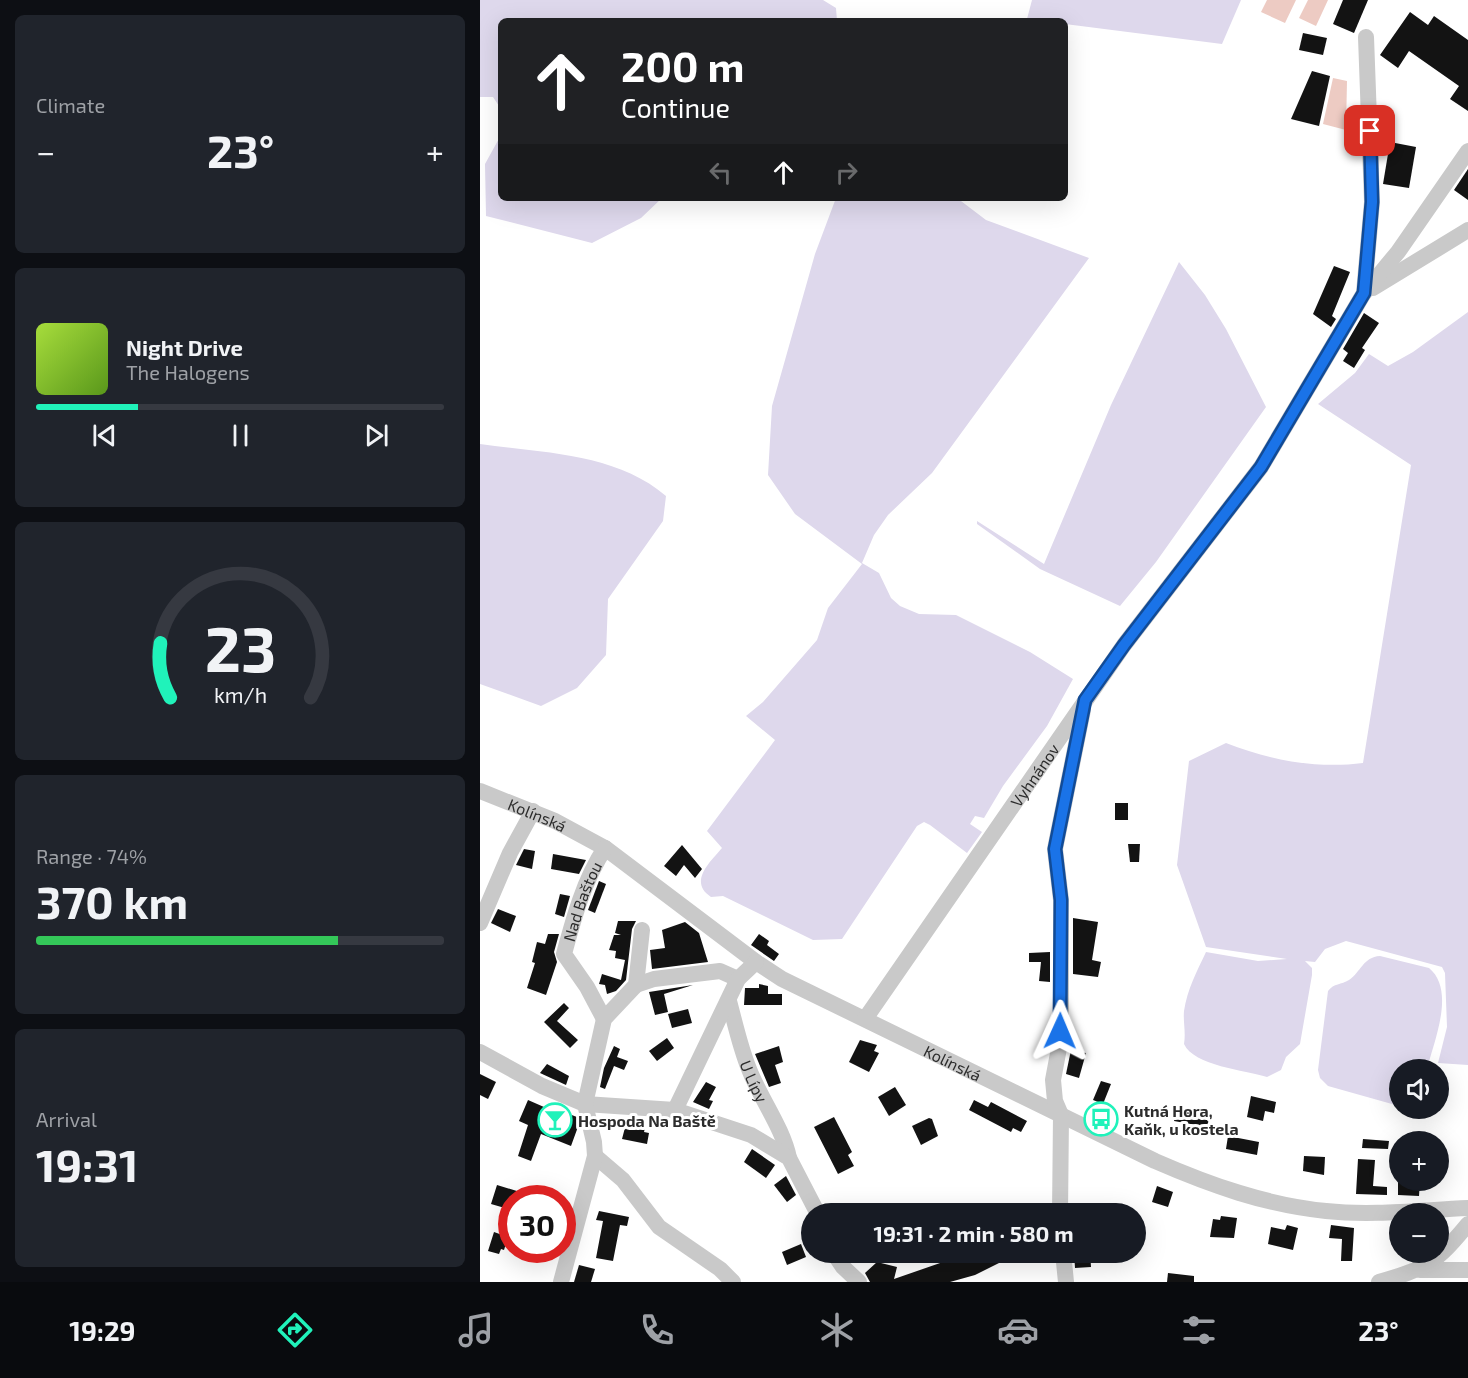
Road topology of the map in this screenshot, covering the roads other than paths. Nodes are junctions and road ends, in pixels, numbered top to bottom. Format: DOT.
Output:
graph roads {
  1 [pos="1366,37"];
  2 [pos="1468,151"];
  3 [pos="1468,230"];
  4 [pos="1364,293"];
  5 [pos="1085,700"];
  6 [pos="480,791"];
  7 [pos="532,811"];
  8 [pos="605,848"];
  9 [pos="480,924"];
  10 [pos="642,930"];
  11 [pos="756,962"];
  12 [pos="738,979"];
  13 [pos="636,985"];
  14 [pos="729,1001"];
  15 [pos="865,1018"];
  16 [pos="604,1019"];
  17 [pos="480,1052"];
  18 [pos="585,1104"];
  19 [pos="675,1110"];
  20 [pos="1060,1115"];
  21 [pos="595,1156"];
  22 [pos="789,1158"];
  23 [pos="812,1203"];
  24 [pos="1060,1203"];
  25 [pos="1468,1208"];
  26 [pos="1468,1224"];
  27 [pos="840,1263"];
  28 [pos="1065,1263"];
  29 [pos="1419,1270"];
  30 [pos="1460,1274"];
  31 [pos="561,1282"];
  32 [pos="733,1282"];
  33 [pos="859,1282"];
  34 [pos="1066,1282"];
  35 [pos="1379,1282"];
  1 -- 4 [label="street"];
  2 -- 4 [label="street"];
  3 -- 4 [label="street"];
  4 -- 5 [label="street"];
  5 -- 15 [label="street, Vyhnánov"];
  5 -- 20 [label="street, Vyhnánov"];
  6 -- 7 [label="street, Kolínská"];
  7 -- 8 [label="street, Kolínská"];
  7 -- 9 [label="street"];
  8 -- 11 [label="street, Kolínská"];
  8 -- 16 [label="street, Nad Baštou"];
  10 -- 13 [label="street"];
  11 -- 12 [label="street"];
  11 -- 15 [label="street, Kolínská"];
  12 -- 13 [label="street"];
  12 -- 14 [label="street"];
  13 -- 16 [label="street"];
  14 -- 19 [label="street"];
  14 -- 22 [label="street, U Lípy"];
  15 -- 20 [label="street, Kolínská"];
  16 -- 18 [label="street"];
  17 -- 18 [label="street"];
  18 -- 19 [label="street"];
  18 -- 21 [label="street"];
  19 -- 22 [label="street"];
  20 -- 24 [label="street, Vyhnánov"];
  20 -- 25 [label="street, Kolínská"];
  21 -- 31 [label="street"];
  21 -- 32 [label="street"];
  22 -- 23 [label="street, U Lípy"];
  26 -- 29 [label="street"];
  27 -- 33 [label="street"];
  28 -- 34 [label="street"];
  29 -- 30 [label="street"];
  29 -- 35 [label="street"];
}
